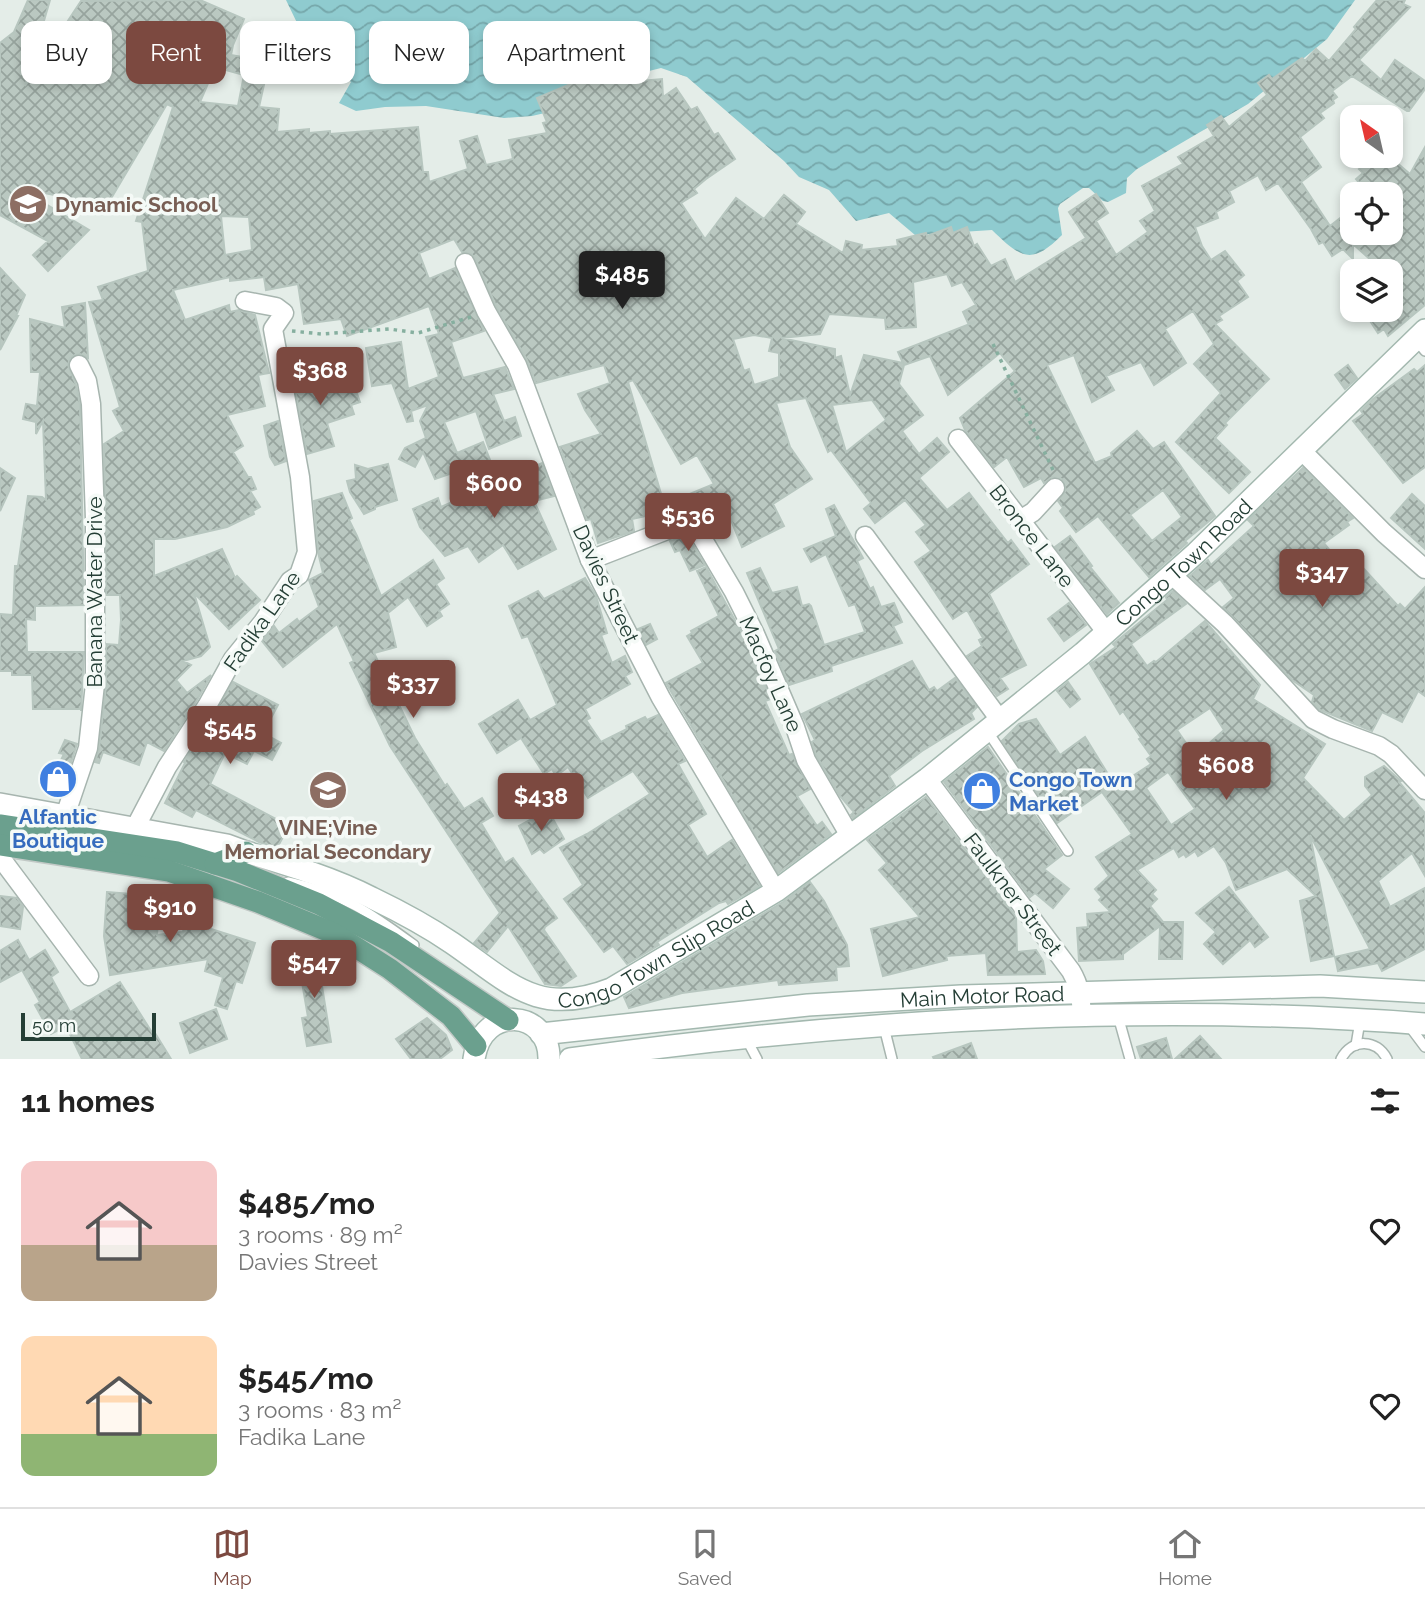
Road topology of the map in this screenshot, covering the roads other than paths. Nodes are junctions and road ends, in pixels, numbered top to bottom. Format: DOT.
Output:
graph roads {
  1 [pos="465,263"];
  2 [pos="245,302"];
  3 [pos="1422,340"];
  4 [pos="79,365"];
  5 [pos="958,439"];
  6 [pos="1302,451"];
  7 [pos="1055,488"];
  8 [pos="1020,520"];
  9 [pos="865,536"];
  10 [pos="590,560"];
  11 [pos="1425,569"];
  12 [pos="1172,575"];
  13 [pos="1107,633"];
  14 [pos="994,725"];
  15 [pos="927,779"];
  16 [pos="1425,790"];
  17 [pos="0,804"];
  18 [pos="65,816"];
  19 [pos="29,820"];
  20 [pos="0,825"];
  21 [pos="135,828"];
  22 [pos="850,836"];
  23 [pos="0,845"];
  24 [pos="1068,851"];
  25 [pos="0,857"];
  26 [pos="242,861"];
  27 [pos="776,891"];
  28 [pos="89,976"];
  29 [pos="1425,992"];
  30 [pos="1081,993"];
  31 [pos="1082,1016"];
  32 [pos="1118,1016"];
  33 [pos="508,1020"];
  34 [pos="1360,1021"];
  35 [pos="1416,1023"];
  36 [pos="884,1025"];
  37 [pos="541,1034"];
  38 [pos="746,1038"];
  39 [pos="1356,1045"];
  40 [pos="1425,1047"];
  41 [pos="474,1056"];
  42 [pos="549,1059"];
  43 [pos="570,1059"];
  44 [pos="757,1059"];
  45 [pos="892,1059"];
  46 [pos="1130,1059"];
  47 [pos="1341,1059"];
  48 [pos="1388,1059"];
  1 -- 10 [label="street, Davies Street"];
  2 -- 21 [label="street, Fadika Lane"];
  3 -- 6 [label="main road, Congo Town Road"];
  4 -- 18 [label="street, Banana Water Drive"];
  5 -- 8 [label="street, Bronce Lane"];
  6 -- 11 [label="street"];
  6 -- 12 [label="main road, Congo Town Road"];
  7 -- 8 [label="street"];
  8 -- 13 [label="street, Bronce Lane"];
  9 -- 14 [label="street"];
  10 -- 22 [label="street, Macfoy Lane"];
  10 -- 27 [label="street, Davies Street"];
  12 -- 13 [label="main road, Congo Town Road"];
  12 -- 16 [label="street"];
  13 -- 14 [label="main road, Congo Town Road"];
  14 -- 15 [label="main road, Congo Town Road"];
  14 -- 24 [label="lane"];
  15 -- 22 [label="main road, Congo Town Slip Road"];
  15 -- 30 [label="street, Faulkner Street"];
  17 -- 19 [label="main road, Congo Town Slip Road"];
  18 -- 19 [label="main road, Congo Town Slip Road"];
  18 -- 21 [label="main road, Congo Town Slip Road"];
  19 -- 20 [label="main road"];
  19 -- 26 [label="main road"];
  21 -- 26 [label="main road, Congo Town Slip Road"];
  22 -- 27 [label="main road, Congo Town Slip Road"];
  23 -- 41 [label="main road"];
  25 -- 28 [label="street"];
  26 -- 27 [label="main road, Congo Town Slip Road"];
  26 -- 33 [label="main road"];
  29 -- 30 [label="main road, Main Motor Road"];
  30 -- 31 [label="street, Faulkner Street"];
  30 -- 37 [label="main road, Main Motor Road"];
  31 -- 32 [label="main road, Main Motor Road"];
  31 -- 36 [label="main road, Main Motor Road"];
  32 -- 34 [label="main road, Main Motor Road"];
  32 -- 46 [label="lane"];
  33 -- 37 [label="main road"];
  33 -- 41 [label="main road"];
  34 -- 35 [label="main road, Main Motor Road"];
  34 -- 39 [label="lane"];
  35 -- 40 [label="lane"];
  36 -- 38 [label="main road, Main Motor Road"];
  36 -- 45 [label="lane"];
  37 -- 42 [label="main road"];
  38 -- 43 [label="main road, Main Motor Road"];
  38 -- 44 [label="lane"];
  39 -- 47 [label="lane"];
  39 -- 48 [label="lane"];
}
